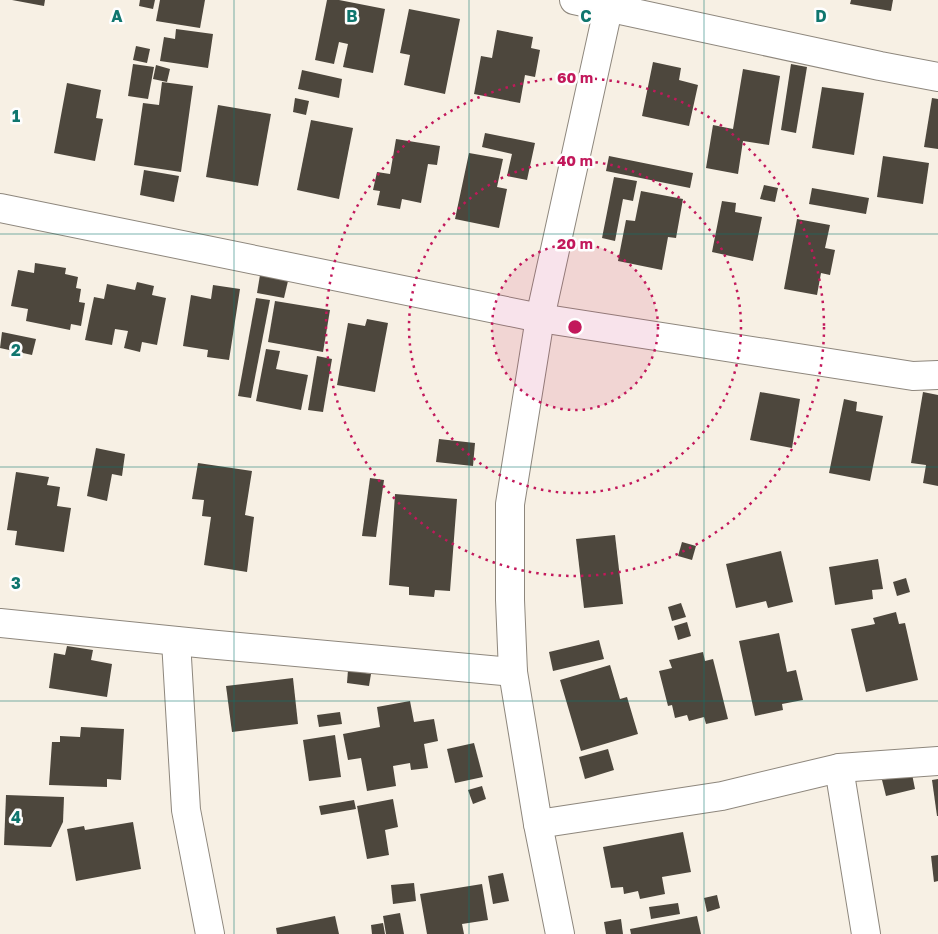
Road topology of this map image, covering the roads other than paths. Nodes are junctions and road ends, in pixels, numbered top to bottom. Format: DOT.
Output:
graph roads {
  1 [pos="574,0"];
  2 [pos="610,3"];
  3 [pos="938,77"];
  4 [pos="0,208"];
  5 [pos="540,318"];
  6 [pos="938,375"];
  7 [pos="0,623"];
  8 [pos="176,641"];
  9 [pos="513,672"];
  10 [pos="938,761"];
  11 [pos="839,768"];
  12 [pos="538,824"];
  13 [pos="210,934"];
  14 [pos="560,934"];
  15 [pos="866,934"];
  1 -- 2 [label="street"];
  2 -- 3 [label="street"];
  2 -- 5 [label="street"];
  4 -- 5 [label="street"];
  5 -- 6 [label="street"];
  5 -- 9 [label="street"];
  7 -- 8 [label="street"];
  8 -- 9 [label="street"];
  8 -- 13 [label="street"];
  9 -- 12 [label="street"];
  10 -- 11 [label="street"];
  11 -- 12 [label="street"];
  11 -- 15 [label="street"];
  12 -- 14 [label="street"];
}
